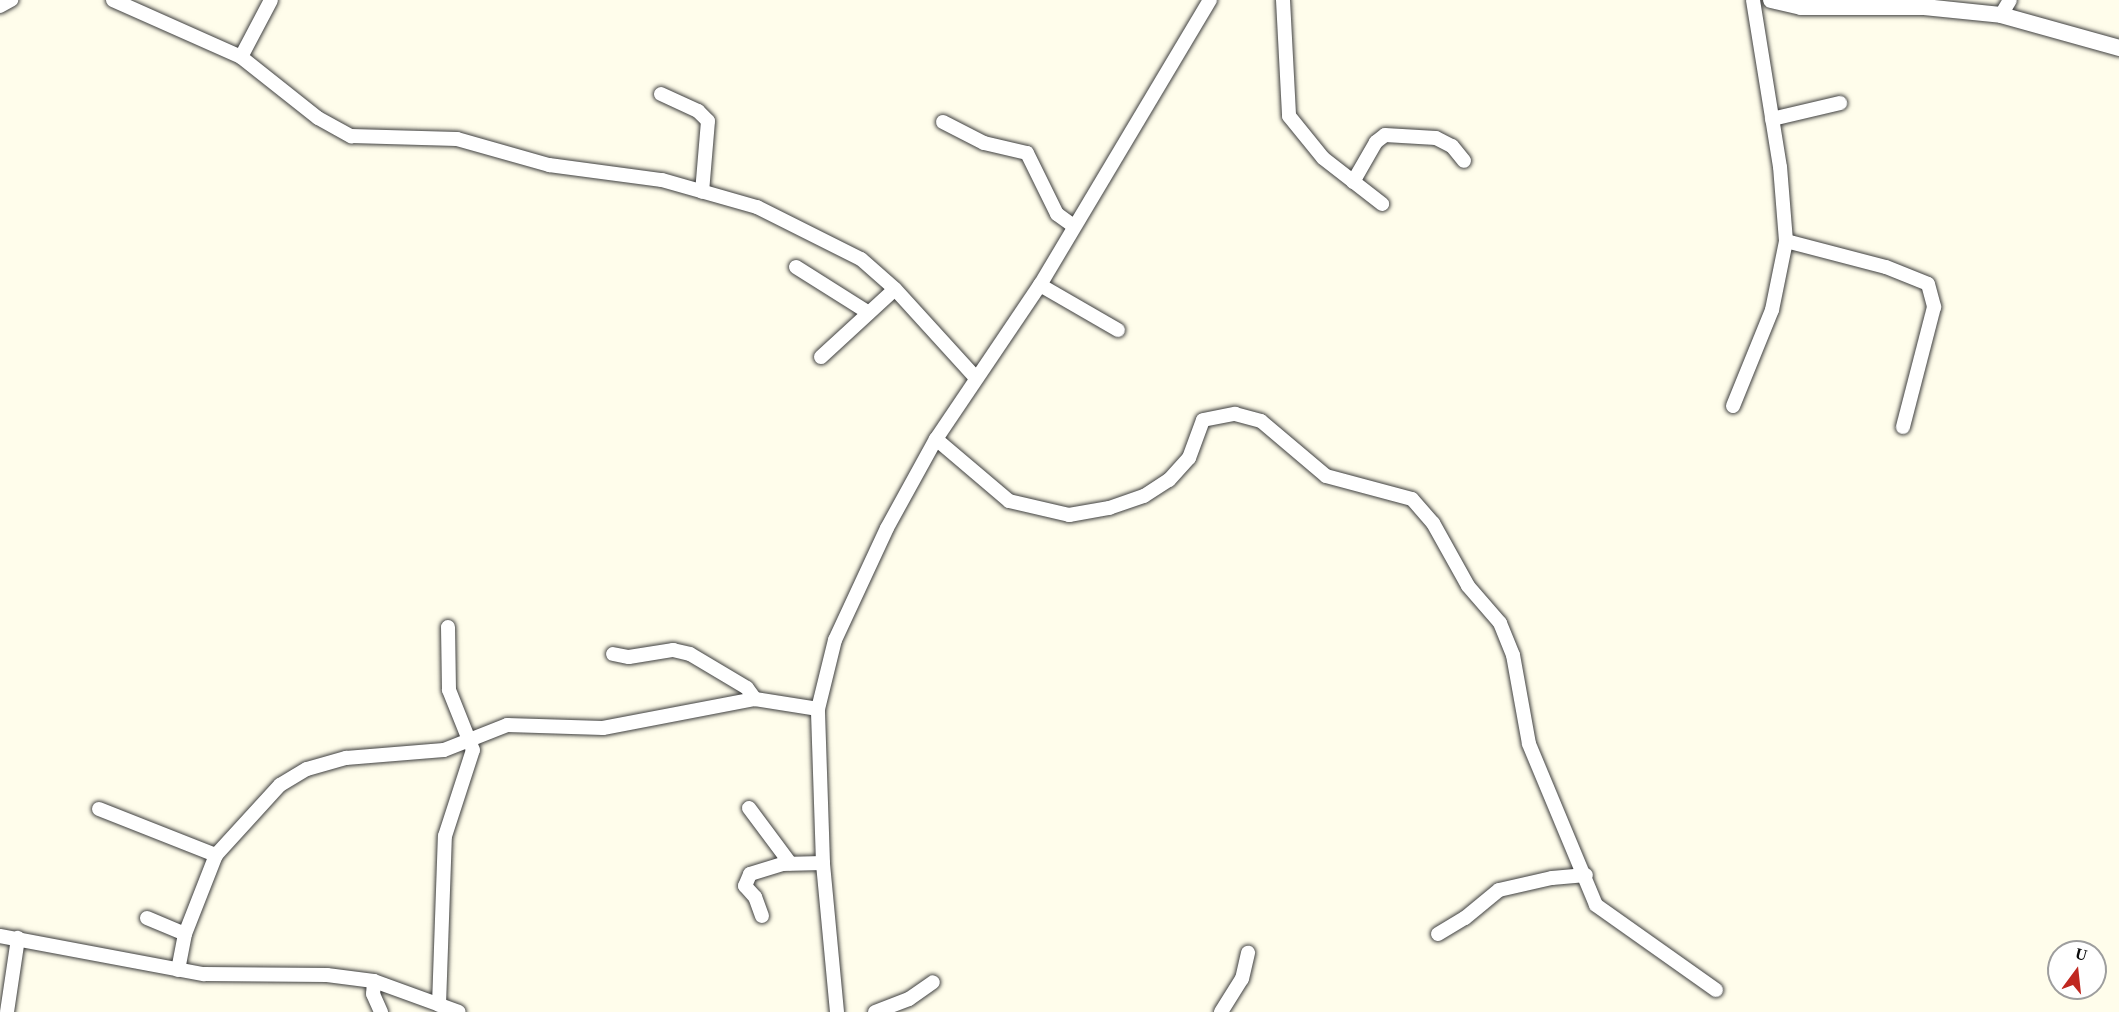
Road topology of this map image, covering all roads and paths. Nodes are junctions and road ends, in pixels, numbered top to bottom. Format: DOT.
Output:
graph roads {
  1 [pos="11,0"];
  2 [pos="114,0"];
  3 [pos="271,0"];
  4 [pos="1210,0"];
  5 [pos="1283,0"];
  6 [pos="1753,0"];
  7 [pos="1771,0"];
  8 [pos="2010,0"];
  9 [pos="1802,4"];
  10 [pos="0,6"];
  11 [pos="2001,15"];
  12 [pos="2119,48"];
  13 [pos="241,57"];
  14 [pos="661,94"];
  15 [pos="1840,103"];
  16 [pos="1772,119"];
  17 [pos="943,122"];
  18 [pos="1464,161"];
  19 [pos="1353,182"];
  20 [pos="702,192"];
  21 [pos="1382,204"];
  22 [pos="1072,225"];
  23 [pos="1786,241"];
  24 [pos="796,267"];
  25 [pos="1040,285"];
  26 [pos="895,290"];
  27 [pos="869,313"];
  28 [pos="1118,330"];
  29 [pos="821,357"];
  30 [pos="976,378"];
  31 [pos="1733,406"];
  32 [pos="1903,427"];
  33 [pos="936,439"];
  34 [pos="448,627"];
  35 [pos="613,654"];
  36 [pos="755,699"];
  37 [pos="818,709"];
  38 [pos="469,738"];
  39 [pos="749,808"];
  40 [pos="99,809"];
  41 [pos="216,855"];
  42 [pos="790,863"];
  43 [pos="823,863"];
  44 [pos="1586,875"];
  45 [pos="762,916"];
  46 [pos="147,918"];
  47 [pos="185,934"];
  48 [pos="1438,934"];
  49 [pos="0,936"];
  50 [pos="18,938"];
  51 [pos="1248,953"];
  52 [pos="178,970"];
  53 [pos="374,981"];
  54 [pos="933,982"];
  55 [pos="1716,990"];
  56 [pos="440,1005"];
  57 [pos="6,1012"];
  58 [pos="381,1012"];
  59 [pos="459,1012"];
  60 [pos="837,1012"];
  61 [pos="875,1012"];
  62 [pos="1221,1012"];
  1 -- 10 [label="street"];
  2 -- 13 [label="street"];
  3 -- 13 [label="street"];
  4 -- 22 [label="street"];
  5 -- 19 [label="street"];
  6 -- 16 [label="street"];
  7 -- 9 [label="street"];
  8 -- 11 [label="street"];
  9 -- 11 [label="street"];
  11 -- 12 [label="street"];
  13 -- 20 [label="street"];
  14 -- 20 [label="street"];
  15 -- 16 [label="street"];
  16 -- 23 [label="street"];
  17 -- 22 [label="street"];
  18 -- 19 [label="street"];
  19 -- 21 [label="street"];
  20 -- 26 [label="street"];
  22 -- 25 [label="street"];
  23 -- 31 [label="street"];
  23 -- 32 [label="street"];
  24 -- 27 [label="street"];
  25 -- 28 [label="street"];
  25 -- 30 [label="street"];
  26 -- 27 [label="street"];
  26 -- 30 [label="street"];
  27 -- 29 [label="street"];
  30 -- 33 [label="street"];
  33 -- 37 [label="street"];
  33 -- 44 [label="street"];
  34 -- 38 [label="street"];
  35 -- 36 [label="street"];
  36 -- 37 [label="street"];
  36 -- 38 [label="street"];
  37 -- 43 [label="street"];
  38 -- 41 [label="street"];
  38 -- 56 [label="street"];
  39 -- 42 [label="street"];
  40 -- 41 [label="street"];
  41 -- 47 [label="street"];
  42 -- 43 [label="street"];
  42 -- 45 [label="street"];
  43 -- 60 [label="street"];
  44 -- 48 [label="street"];
  44 -- 55 [label="street"];
  46 -- 47 [label="street"];
  47 -- 52 [label="street"];
  49 -- 50 [label="street"];
  50 -- 52 [label="street"];
  50 -- 57 [label="street"];
  51 -- 62 [label="street"];
  52 -- 53 [label="street"];
  53 -- 56 [label="street"];
  53 -- 58 [label="street"];
  54 -- 61 [label="street"];
  56 -- 59 [label="street"];
}
